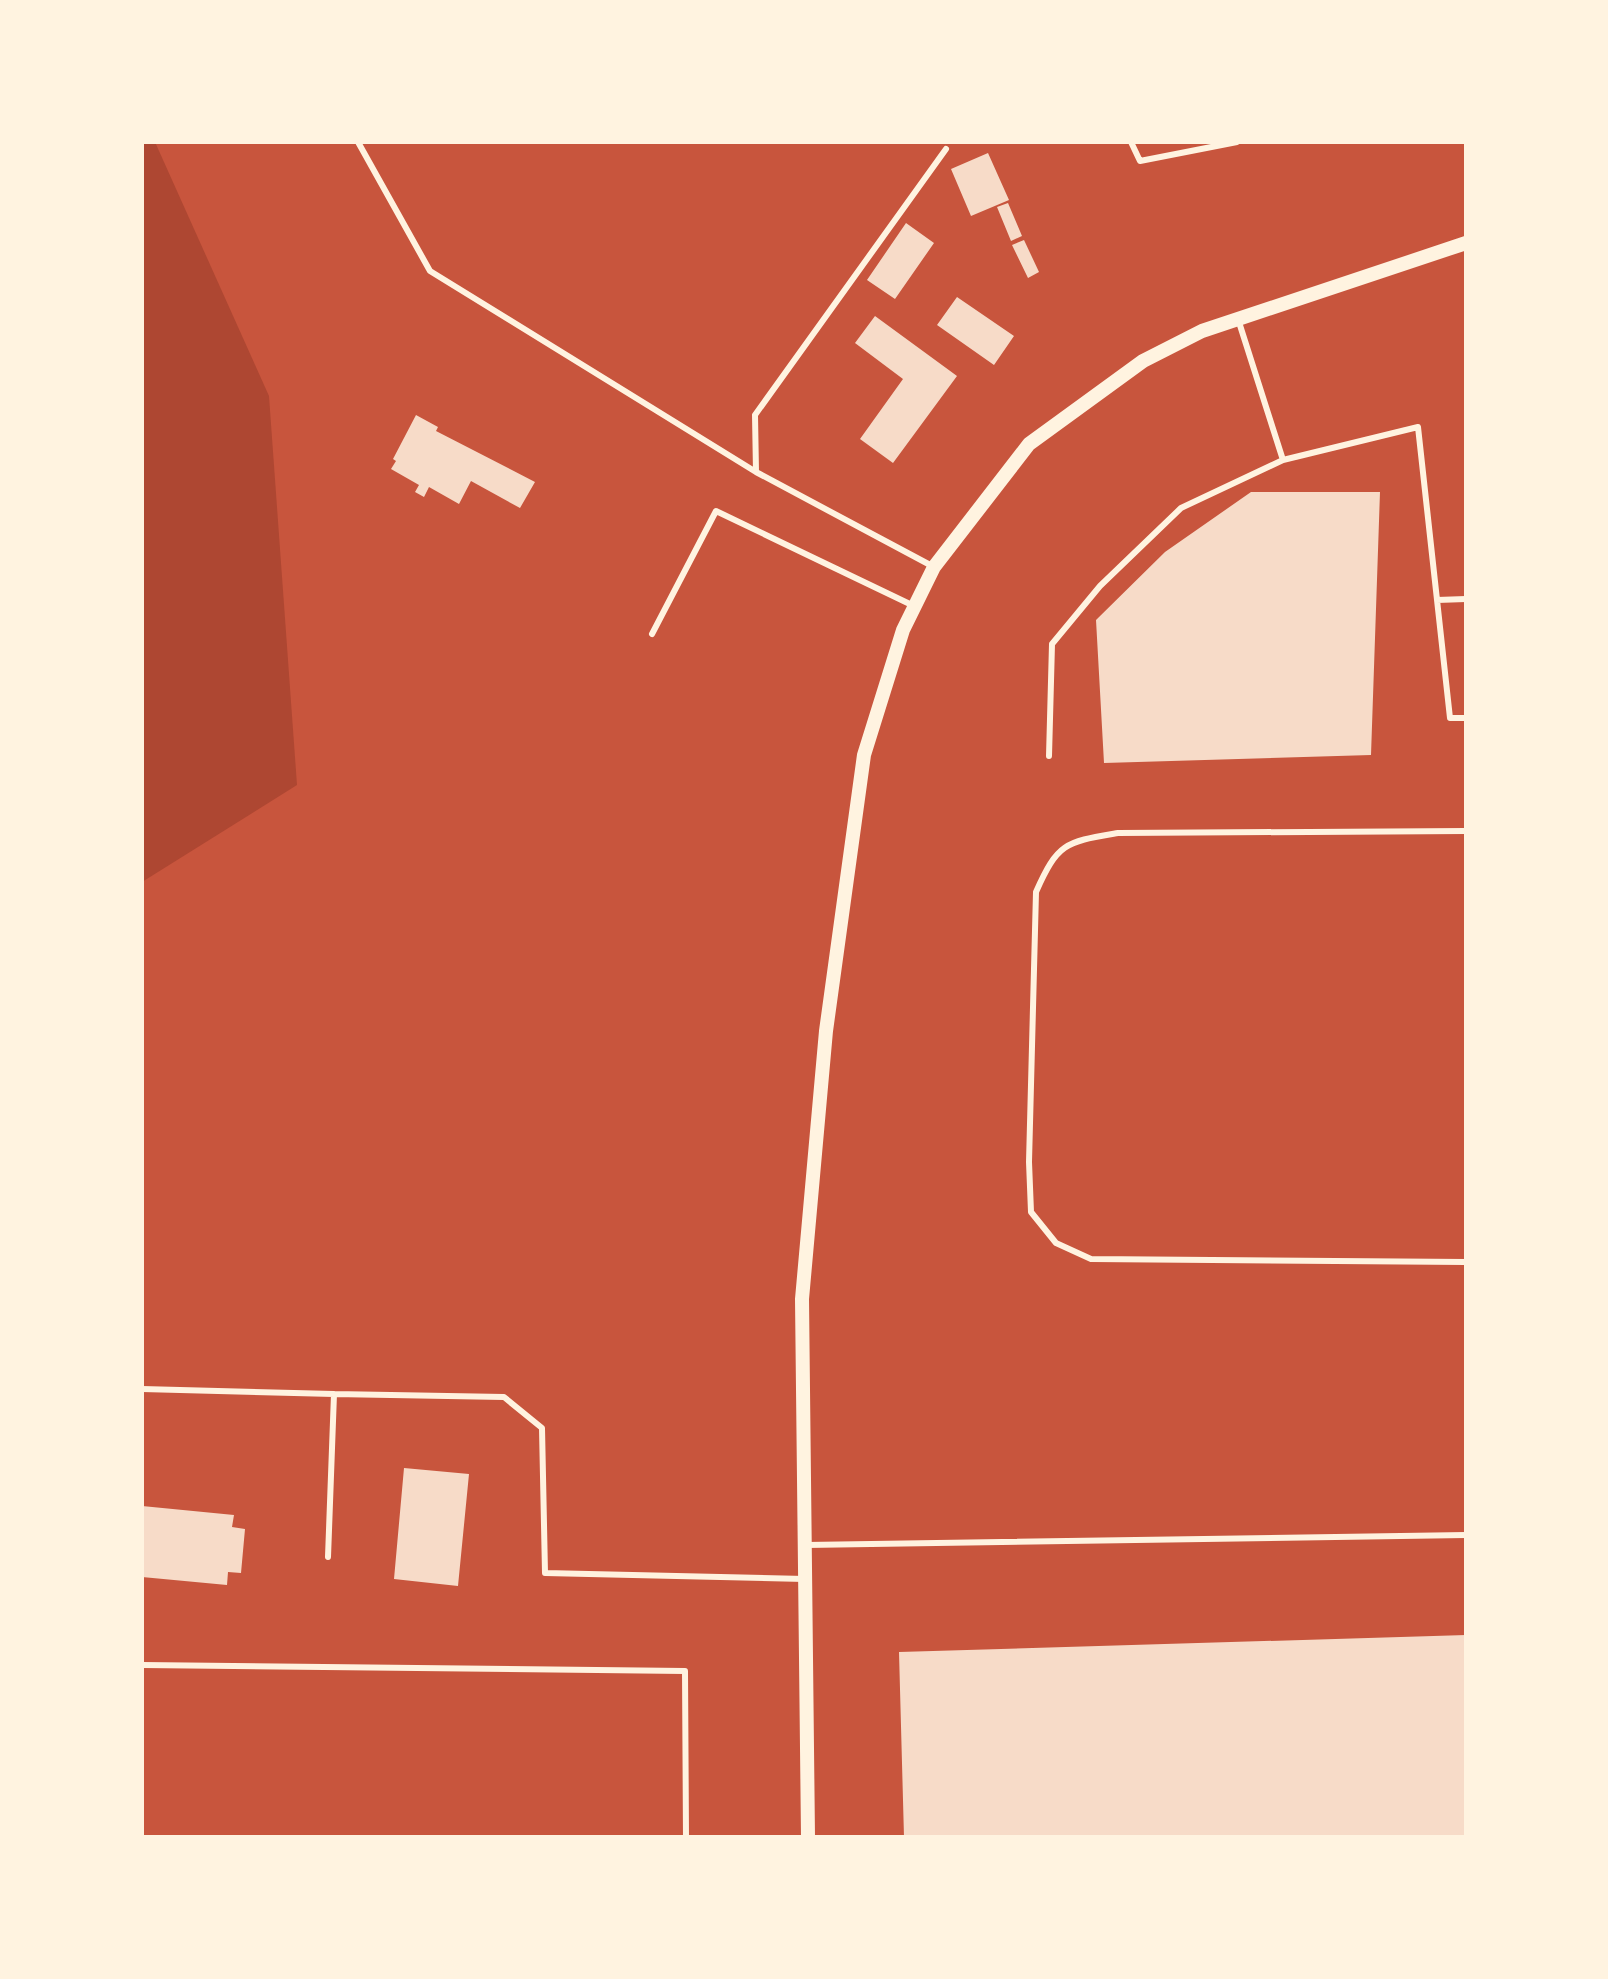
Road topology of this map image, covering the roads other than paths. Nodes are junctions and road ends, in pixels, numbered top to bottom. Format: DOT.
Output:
graph roads {
  1 [pos="358,142"];
  2 [pos="1131,142"];
  3 [pos="1237,142"];
  4 [pos="946,149"];
  5 [pos="1466,243"];
  6 [pos="1238,319"];
  7 [pos="1283,460"];
  8 [pos="756,472"];
  9 [pos="934,567"];
  10 [pos="1466,599"];
  11 [pos="1437,600"];
  12 [pos="914,606"];
  13 [pos="652,634"];
  14 [pos="1466,718"];
  15 [pos="1049,756"];
  16 [pos="1466,831"];
  17 [pos="1466,1262"];
  18 [pos="142,1389"];
  19 [pos="334,1394"];
  20 [pos="1466,1535"];
  21 [pos="805,1545"];
  22 [pos="328,1557"];
  23 [pos="805,1579"];
  24 [pos="142,1665"];
  25 [pos="686,1837"];
  26 [pos="808,1837"];
  1 -- 8 [label="lane"];
  2 -- 3 [label="lane"];
  4 -- 8 [label="lane"];
  5 -- 6 [label="street"];
  6 -- 7 [label="lane"];
  6 -- 9 [label="street"];
  7 -- 11 [label="lane"];
  7 -- 15 [label="lane"];
  8 -- 9 [label="lane"];
  9 -- 12 [label="street"];
  10 -- 11 [label="lane"];
  11 -- 14 [label="lane"];
  12 -- 13 [label="lane"];
  12 -- 21 [label="street"];
  16 -- 17 [label="lane"];
  18 -- 19 [label="lane"];
  19 -- 22 [label="lane"];
  19 -- 23 [label="lane"];
  20 -- 21 [label="lane"];
  21 -- 23 [label="street"];
  23 -- 26 [label="street"];
  24 -- 25 [label="lane"];
}
